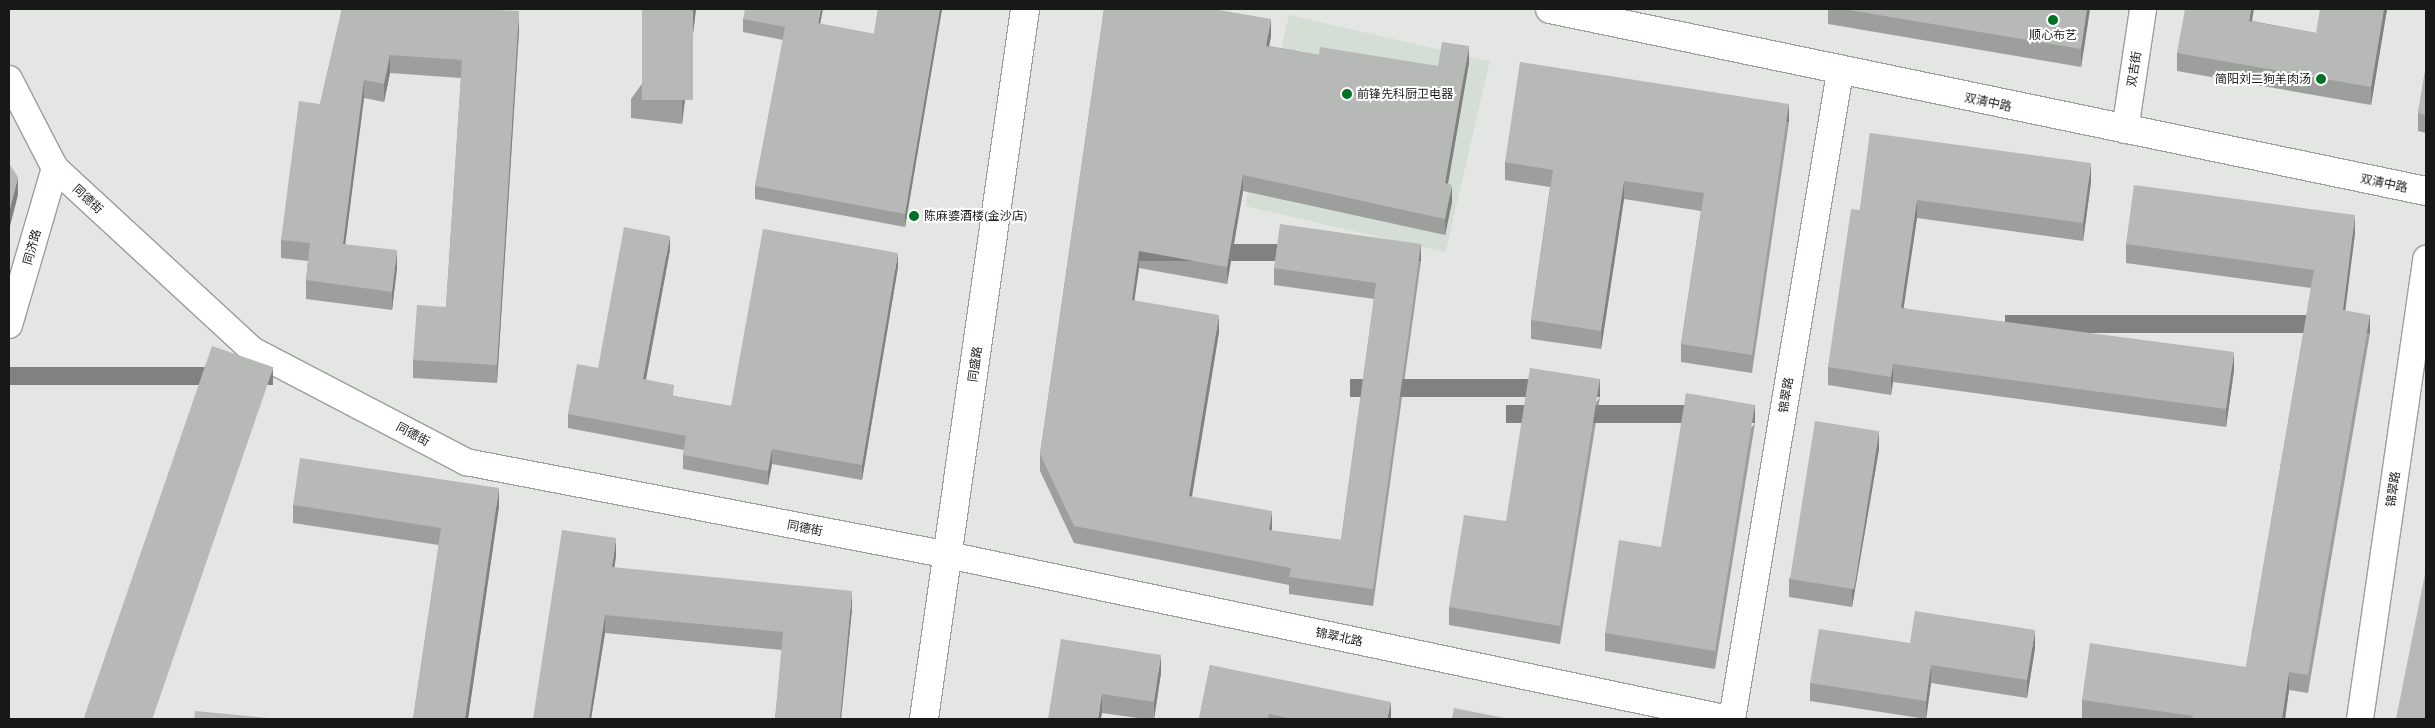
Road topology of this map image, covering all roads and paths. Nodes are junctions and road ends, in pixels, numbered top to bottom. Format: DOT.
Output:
graph roads {
  1 [pos="1025,9"];
  2 [pos="1550,9"];
  3 [pos="2143,9"];
  4 [pos="1840,72"];
  5 [pos="9,79"];
  6 [pos="2124,130"];
  7 [pos="55,168"];
  8 [pos="2426,191"];
  9 [pos="2426,259"];
  10 [pos="9,325"];
  11 [pos="948,555"];
  12 [pos="924,719"];
  13 [pos="1731,719"];
  14 [pos="2360,719"];
  1 -- 11 [label="street, 同盛路"];
  2 -- 4 [label="street, 双清中路"];
  3 -- 6 [label="street, 双吉街"];
  4 -- 6 [label="street, 双清中路"];
  4 -- 13 [label="street, 锦翠路"];
  5 -- 7 [label="street, 同德街"];
  6 -- 8 [label="street, 双清中路"];
  7 -- 10 [label="street, 同济路"];
  7 -- 11 [label="street, 同德街"];
  9 -- 14 [label="street, 锦翠路"];
  11 -- 12 [label="street, 同盛路"];
  11 -- 13 [label="street, 锦翠北路"];
}
